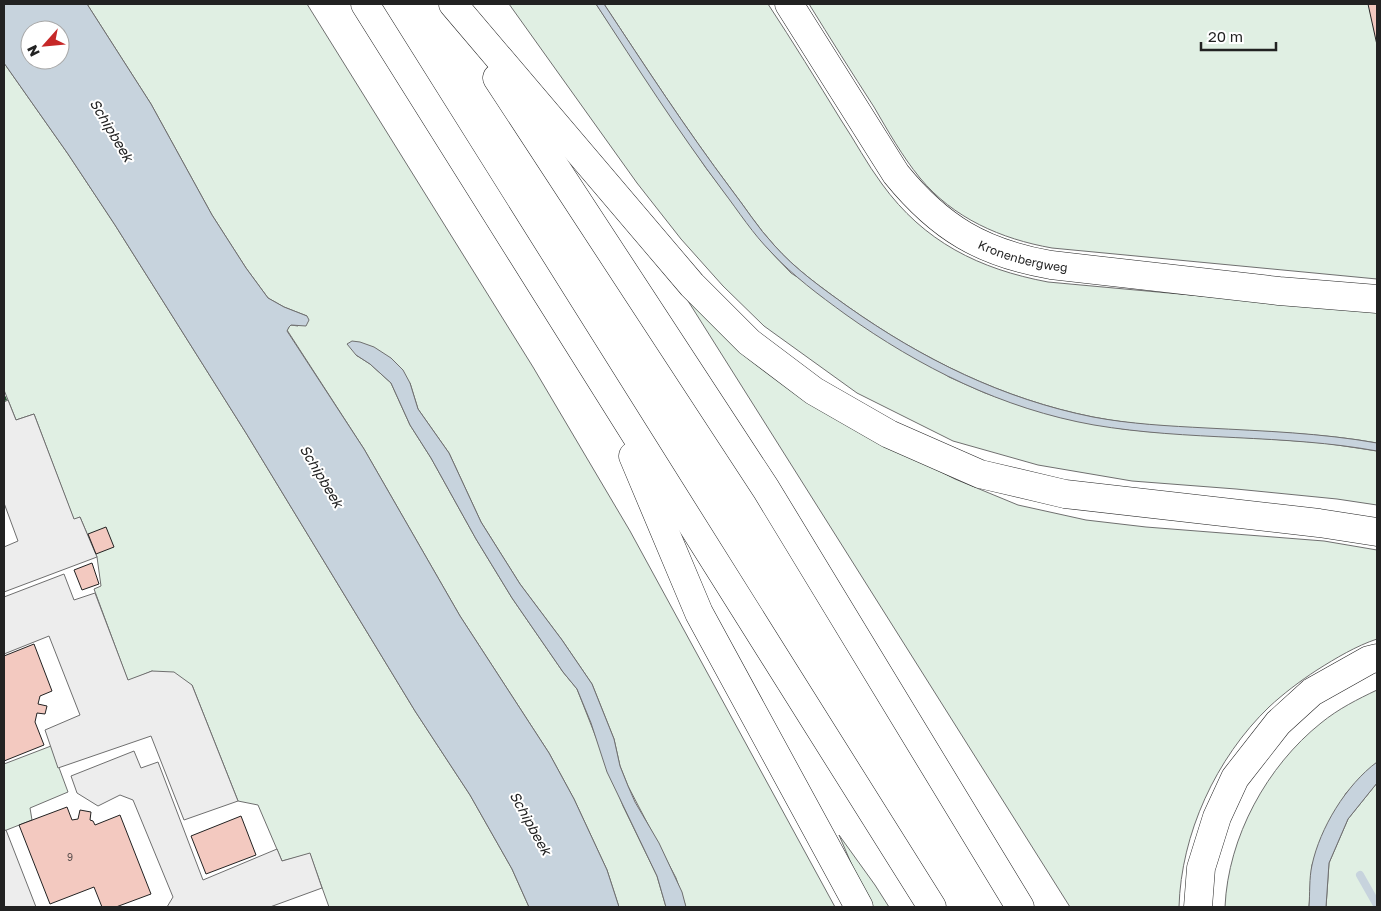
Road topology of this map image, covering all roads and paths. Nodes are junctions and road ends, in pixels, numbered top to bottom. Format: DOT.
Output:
graph roads {
  1 [pos="365,4"];
  2 [pos="448,4"];
  3 [pos="453,4"];
  4 [pos="789,4"];
  5 [pos="1377,300"];
  6 [pos="601,380"];
  7 [pos="1377,532"];
  8 [pos="1377,658"];
  9 [pos="859,907"];
  10 [pos="932,907"];
  11 [pos="1020,907"];
  12 [pos="1198,907"];
  1 -- 6 [label="main road"];
  2 -- 11 [label="main road"];
  3 -- 7 [label="main road"];
  4 -- 5 [label="main road, Kronenbergweg"];
  6 -- 9 [label="main road"];
  6 -- 10 [label="main road"];
  8 -- 12 [label="main road"];
}
